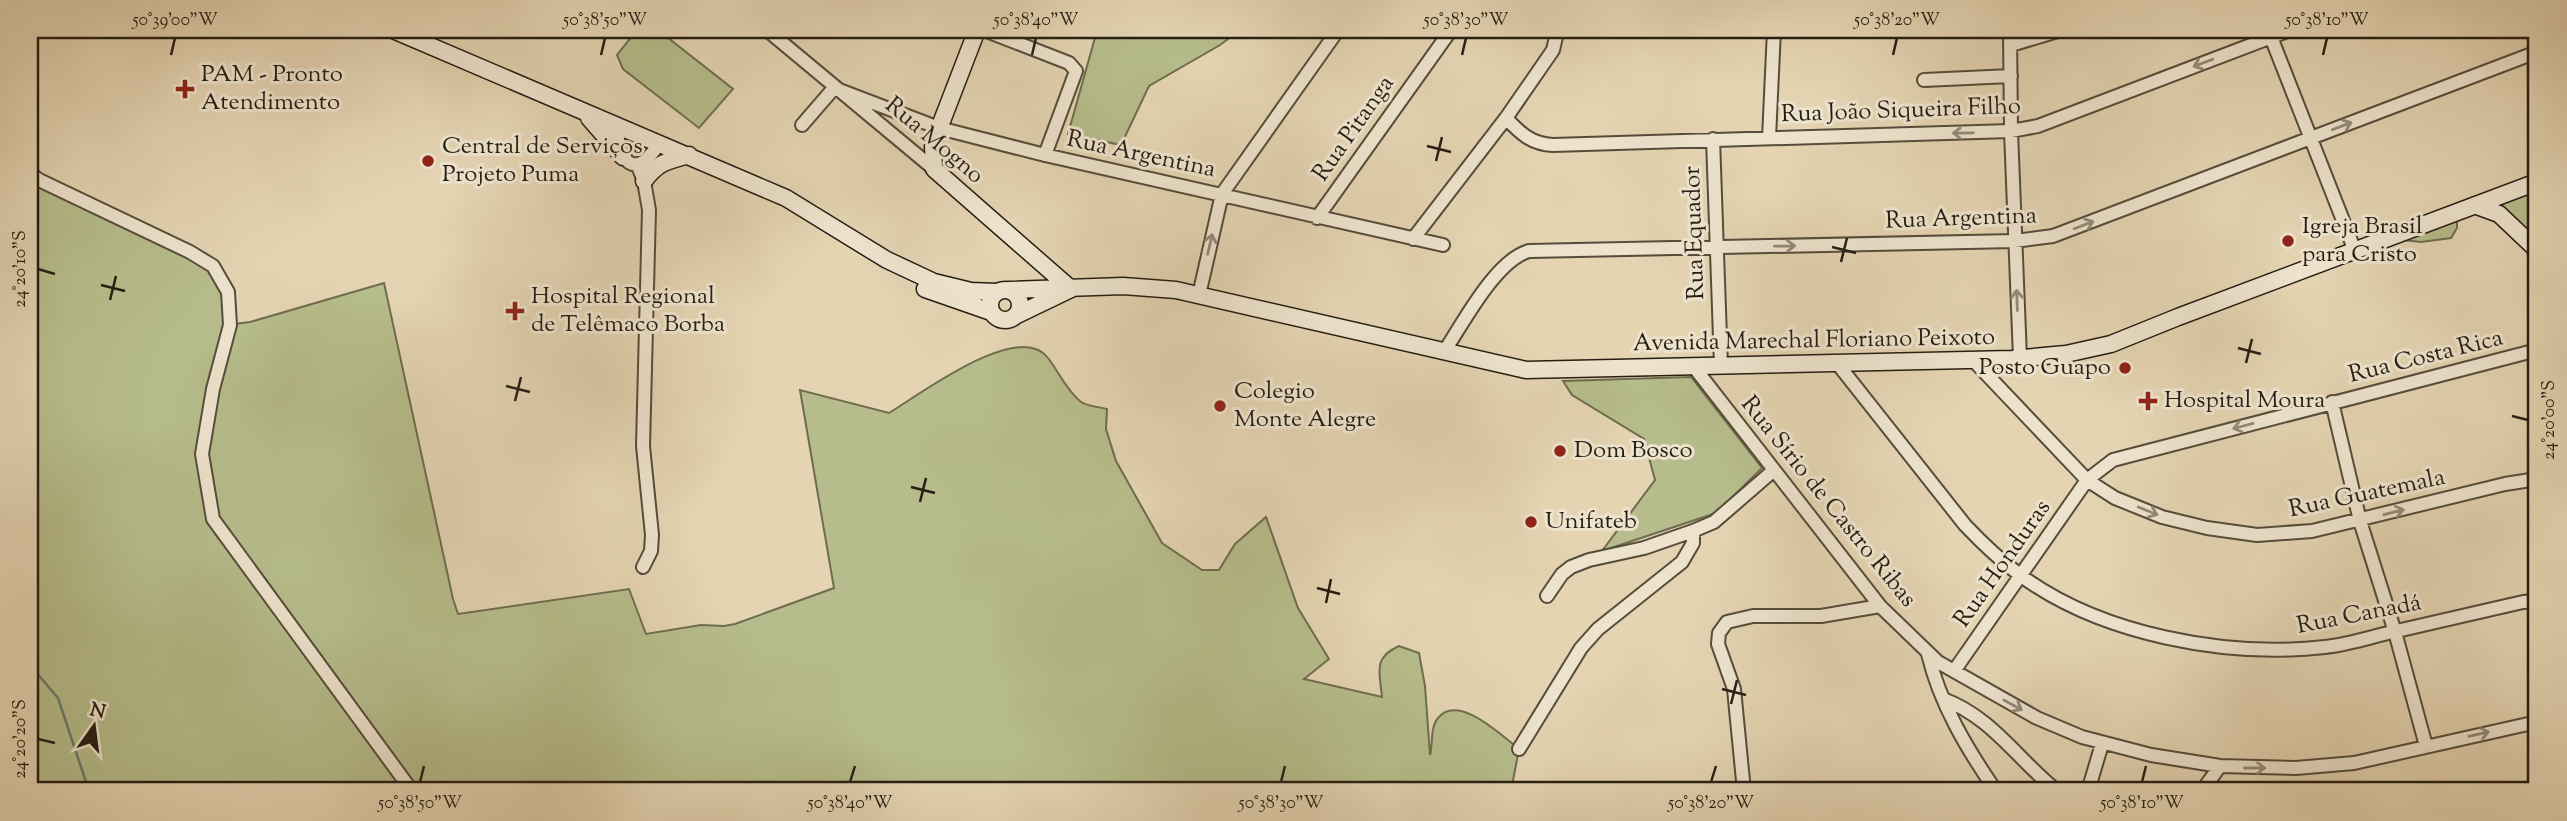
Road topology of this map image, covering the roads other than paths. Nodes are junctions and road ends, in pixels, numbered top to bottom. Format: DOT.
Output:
graph roads {
  1 [pos="393,30"];
  2 [pos="767,30"];
  3 [pos="977,30"];
  4 [pos="984,30"];
  5 [pos="1338,30"];
  6 [pos="1451,30"];
  7 [pos="1774,30"];
  8 [pos="2010,30"];
  9 [pos="2061,30"];
  10 [pos="2290,30"];
  11 [pos="1553,33"];
  12 [pos="2271,37"];
  13 [pos="2011,45"];
  14 [pos="2537,52"];
  15 [pos="2011,76"];
  16 [pos="1924,80"];
  17 [pos="834,88"];
  18 [pos="586,113"];
  19 [pos="1506,118"];
  20 [pos="802,125"];
  21 [pos="617,127"];
  22 [pos="939,128"];
  23 [pos="2011,131"];
  24 [pos="1769,138"];
  25 [pos="2311,138"];
  26 [pos="1713,139"];
  27 [pos="659,145"];
  28 [pos="689,155"];
  29 [pos="1045,155"];
  30 [pos="630,160"];
  31 [pos="934,169"];
  32 [pos="30,173"];
  33 [pos="644,181"];
  34 [pos="2537,182"];
  35 [pos="1222,194"];
  36 [pos="2477,206"];
  37 [pos="1317,218"];
  38 [pos="1413,239"];
  39 [pos="2015,241"];
  40 [pos="1443,245"];
  41 [pos="1717,247"];
  42 [pos="2537,250"];
  43 [pos="2355,251"];
  44 [pos="887,260"];
  45 [pos="1071,289"];
  46 [pos="1008,291"];
  47 [pos="1199,295"];
  48 [pos="1040,305"];
  49 [pos="991,312"];
  50 [pos="1017,315"];
  51 [pos="2537,350"];
  52 [pos="1444,352"];
  53 [pos="2020,358"];
  54 [pos="1973,360"];
  55 [pos="1837,363"];
  56 [pos="1721,366"];
  57 [pos="1694,367"];
  58 [pos="2332,402"];
  59 [pos="1774,470"];
  60 [pos="2537,479"];
  61 [pos="2087,480"];
  62 [pos="2360,521"];
  63 [pos="1693,531"];
  64 [pos="643,568"];
  65 [pos="2021,576"];
  66 [pos="1547,596"];
  67 [pos="2537,601"];
  68 [pos="1880,606"];
  69 [pos="2395,632"];
  70 [pos="1928,653"];
  71 [pos="1954,671"];
  72 [pos="1943,699"];
  73 [pos="2537,722"];
  74 [pos="2102,744"];
  75 [pos="2426,746"];
  76 [pos="1518,749"];
  77 [pos="2220,766"];
  78 [pos="412,791"];
  79 [pos="1744,791"];
  80 [pos="1996,791"];
  81 [pos="2057,791"];
  82 [pos="2088,791"];
  83 [pos="2202,791"];
  1 -- 18 [label="main road, Avenida Marechal Floriano Peixoto"];
  2 -- 17 [label="street, Rua Mogno"];
  3 -- 22 [label="main road"];
  4 -- 29 [label="street"];
  5 -- 35 [label="street"];
  6 -- 37 [label="street, Rua Pitanga"];
  7 -- 24 [label="street"];
  8 -- 13 [label="street"];
  9 -- 13 [label="street"];
  10 -- 12 [label="street, Rua João Siqueira Filho"];
  11 -- 19 [label="street"];
  12 -- 23 [label="street, Rua João Siqueira Filho, one-way"];
  12 -- 25 [label="street"];
  13 -- 15 [label="street"];
  25 -- 14 [label="street, Rua Argentina, one-way"];
  15 -- 16 [label="street"];
  15 -- 23 [label="street"];
  17 -- 20 [label="street"];
  17 -- 22 [label="street, Rua Argentina"];
  17 -- 31 [label="street, Rua Mogno"];
  18 -- 21 [label="main road, Avenida Marechal Floriano Peixoto"];
  18 -- 30 [label="main road"];
  19 -- 26 [label="street, Rua João Siqueira Filho"];
  19 -- 38 [label="street"];
  21 -- 27 [label="main road, Avenida Marechal Floriano Peixoto"];
  21 -- 30 [label="street"];
  22 -- 29 [label="street, Rua Argentina"];
  22 -- 31 [label="main road"];
  23 -- 24 [label="street, Rua João Siqueira Filho, one-way"];
  23 -- 39 [label="street"];
  24 -- 26 [label="street, Rua João Siqueira Filho"];
  39 -- 25 [label="street, Rua Argentina, one-way"];
  25 -- 43 [label="street"];
  26 -- 41 [label="street, Rua Equador"];
  27 -- 28 [label="main road, Avenida Marechal Floriano Peixoto"];
  27 -- 30 [label="street"];
  28 -- 33 [label="main road"];
  28 -- 44 [label="main road, Avenida Marechal Floriano Peixoto"];
  29 -- 35 [label="street, Rua Argentina"];
  30 -- 33 [label="street"];
  31 -- 45 [label="main road, Rua Mogno"];
  32 -- 78 [label="street"];
  33 -- 64 [label="street"];
  34 -- 36 [label="main road, Avenida Marechal Floriano Peixoto"];
  35 -- 37 [label="street, Rua Argentina"];
  47 -- 35 [label="street, one-way"];
  36 -- 42 [label="main road"];
  36 -- 43 [label="main road, Avenida Marechal Floriano Peixoto"];
  37 -- 38 [label="street, Rua Argentina"];
  38 -- 40 [label="street, Rua Argentina"];
  41 -- 39 [label="street, Rua Argentina, one-way"];
  53 -- 39 [label="street, one-way"];
  41 -- 52 [label="street, Rua Argentina"];
  41 -- 56 [label="street, Rua Equador"];
  43 -- 53 [label="main road, Avenida Marechal Floriano Peixoto"];
  44 -- 46 [label="main road, Avenida Marechal Floriano Peixoto"];
  44 -- 49 [label="main road, Avenida Marechal Floriano Peixoto"];
  45 -- 46 [label="main road, Avenida Marechal Floriano Peixoto"];
  45 -- 47 [label="main road, Avenida Marechal Floriano Peixoto"];
  45 -- 48 [label="main road, Avenida Marechal Floriano Peixoto"];
  46 -- 48 [label="main road"];
  46 -- 49 [label="main road"];
  46 -- 50 [label="main road"];
  47 -- 52 [label="main road, Avenida Marechal Floriano Peixoto"];
  48 -- 50 [label="main road, Avenida Marechal Floriano Peixoto"];
  49 -- 50 [label="main road"];
  51 -- 58 [label="street, Rua Costa Rica"];
  52 -- 57 [label="main road, Avenida Marechal Floriano Peixoto"];
  53 -- 54 [label="main road, Avenida Marechal Floriano Peixoto"];
  54 -- 55 [label="main road, Avenida Marechal Floriano Peixoto"];
  54 -- 61 [label="street, Rua Guatemala"];
  55 -- 56 [label="main road, Avenida Marechal Floriano Peixoto"];
  55 -- 65 [label="street, Rua Canadá"];
  56 -- 57 [label="main road, Avenida Marechal Floriano Peixoto"];
  57 -- 59 [label="street, Rua Sírio de Castro Ribas"];
  58 -- 61 [label="street, Rua Costa Rica, one-way"];
  58 -- 62 [label="street"];
  59 -- 63 [label="street"];
  59 -- 68 [label="street, Rua Sírio de Castro Ribas"];
  62 -- 60 [label="street, Rua Guatemala, one-way"];
  61 -- 62 [label="street, Rua Guatemala, one-way"];
  61 -- 65 [label="street, Rua Honduras"];
  62 -- 69 [label="street"];
  63 -- 66 [label="street"];
  63 -- 76 [label="street"];
  65 -- 69 [label="street, Rua Canadá"];
  65 -- 71 [label="street, Rua Honduras"];
  67 -- 69 [label="street, Rua Canadá"];
  68 -- 70 [label="street, Rua Sírio de Castro Ribas"];
  68 -- 79 [label="street"];
  69 -- 75 [label="street"];
  70 -- 71 [label="street, Rua Sírio de Castro Ribas"];
  70 -- 72 [label="street"];
  71 -- 74 [label="street, Rua Sírio de Castro Ribas, one-way"];
  72 -- 80 [label="street"];
  72 -- 81 [label="street"];
  75 -- 73 [label="street, Rua Sírio de Castro Ribas, one-way"];
  74 -- 77 [label="street, Rua Sírio de Castro Ribas"];
  74 -- 82 [label="street"];
  77 -- 75 [label="street, Rua Sírio de Castro Ribas, one-way"];
  77 -- 83 [label="street"];
}
